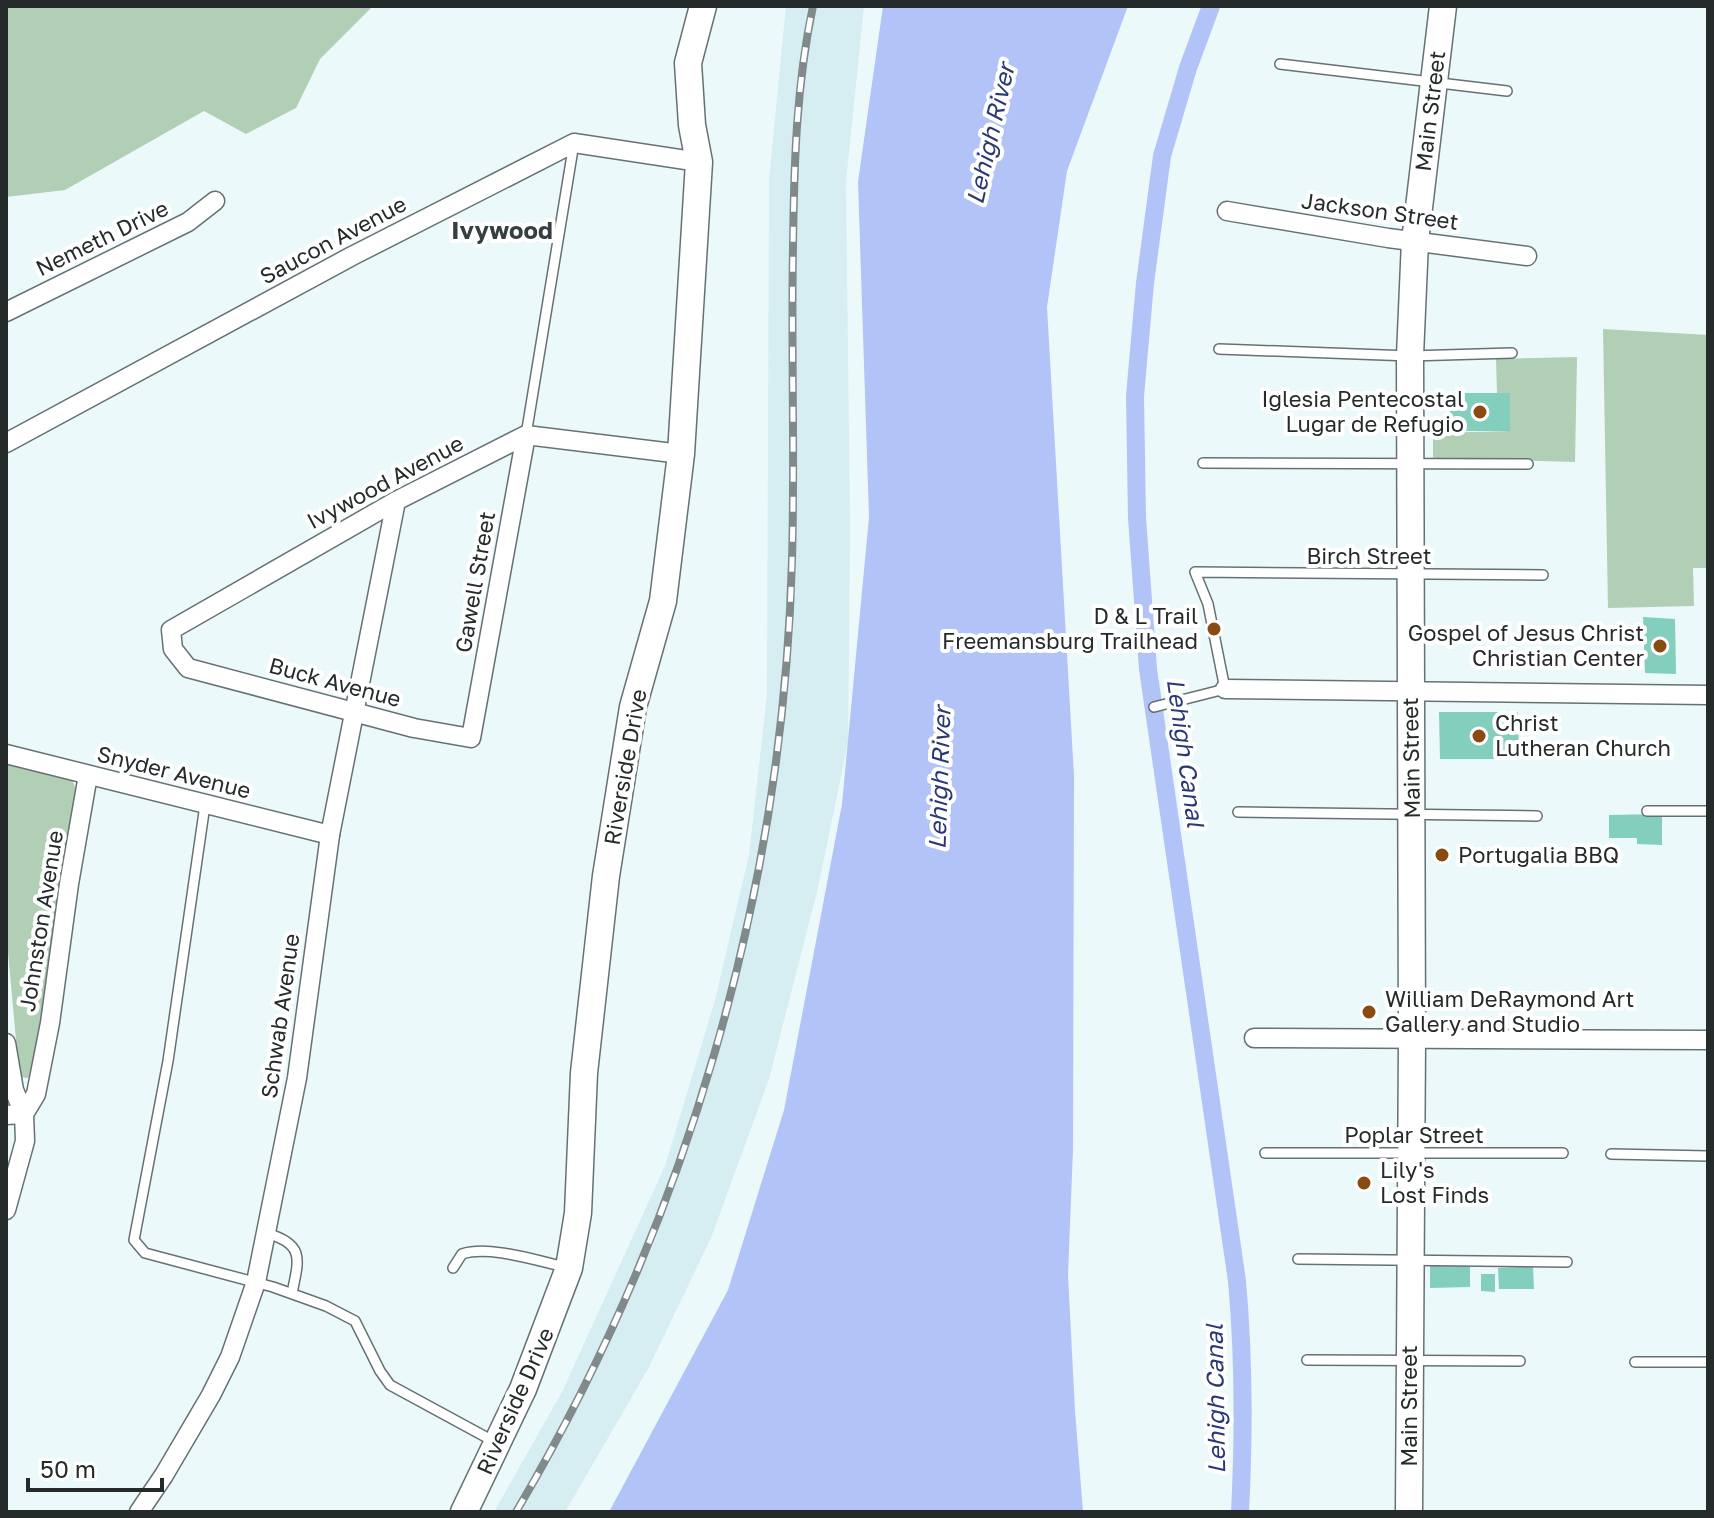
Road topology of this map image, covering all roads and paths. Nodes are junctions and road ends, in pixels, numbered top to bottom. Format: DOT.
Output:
graph roads {
  1 [pos="703,6"];
  2 [pos="1443,6"];
  3 [pos="1280,64"];
  4 [pos="1432,81"];
  5 [pos="1507,91"];
  6 [pos="574,143"];
  7 [pos="699,162"];
  8 [pos="215,201"];
  9 [pos="1227,211"];
  10 [pos="1415,241"];
  11 [pos="1527,256"];
  12 [pos="6,312"];
  13 [pos="1219,349"];
  14 [pos="1512,353"];
  15 [pos="1410,356"];
  16 [pos="526,435"];
  17 [pos="6,443"];
  18 [pos="681,454"];
  19 [pos="1410,462"];
  20 [pos="1203,463"];
  21 [pos="1528,464"];
  22 [pos="396,501"];
  23 [pos="1409,574"];
  24 [pos="1543,575"];
  25 [pos="188,668"];
  26 [pos="1225,689"];
  27 [pos="1409,692"];
  28 [pos="1708,695"];
  29 [pos="1154,707"];
  30 [pos="356,711"];
  31 [pos="471,738"];
  32 [pos="6,754"];
  33 [pos="88,775"];
  34 [pos="205,805"];
  35 [pos="1647,811"];
  36 [pos="1708,811"];
  37 [pos="1238,812"];
  38 [pos="1412,814"];
  39 [pos="1537,816"];
  40 [pos="330,835"];
  41 [pos="1254,1038"];
  42 [pos="1412,1040"];
  43 [pos="1708,1040"];
  44 [pos="6,1043"];
  45 [pos="15,1115"];
  46 [pos="1265,1153"];
  47 [pos="1411,1153"];
  48 [pos="1563,1153"];
  49 [pos="1611,1154"];
  50 [pos="1708,1156"];
  51 [pos="6,1210"];
  52 [pos="266,1233"];
  53 [pos="1298,1259"];
  54 [pos="1410,1261"];
  55 [pos="1567,1262"];
  56 [pos="453,1268"];
  57 [pos="569,1268"];
  58 [pos="256,1282"];
  59 [pos="292,1293"];
  60 [pos="1307,1360"];
  61 [pos="1408,1360"];
  62 [pos="1520,1361"];
  63 [pos="1635,1362"];
  64 [pos="1708,1362"];
  65 [pos="497,1443"];
  66 [pos="139,1512"];
  67 [pos="464,1512"];
  68 [pos="1409,1512"];
  1 -- 7 [label="street, Riverside Drive"];
  2 -- 4 [label="street, Main Street"];
  3 -- 4 [label="lane"];
  4 -- 5 [label="lane"];
  4 -- 10 [label="street, Main Street"];
  6 -- 7 [label="street"];
  6 -- 16 [label="lane"];
  6 -- 17 [label="street, Saucon Avenue"];
  7 -- 18 [label="street, Riverside Drive"];
  8 -- 12 [label="street, Nemeth Drive"];
  9 -- 10 [label="street, Jackson Street"];
  10 -- 11 [label="street, Jackson Street"];
  10 -- 15 [label="street, Main Street"];
  13 -- 15 [label="lane"];
  14 -- 15 [label="lane"];
  15 -- 19 [label="street, Main Street"];
  16 -- 18 [label="street"];
  16 -- 22 [label="street, Ivywood Avenue"];
  16 -- 31 [label="street, Gawell Street"];
  18 -- 57 [label="street, Riverside Drive"];
  19 -- 20 [label="lane"];
  19 -- 21 [label="lane"];
  19 -- 23 [label="street, Main Street"];
  22 -- 25 [label="street, Ivywood Avenue"];
  22 -- 30 [label="street, Schwab Avenue"];
  23 -- 24 [label="lane, Birch Street"];
  23 -- 26 [label="lane, Birch Street"];
  23 -- 27 [label="street, Main Street"];
  25 -- 30 [label="street, Buck Avenue"];
  26 -- 27 [label="street"];
  26 -- 29 [label="lane"];
  27 -- 28 [label="street"];
  27 -- 38 [label="street, Main Street"];
  30 -- 31 [label="street, Buck Avenue"];
  30 -- 40 [label="street, Schwab Avenue"];
  32 -- 33 [label="street, Snyder Avenue"];
  33 -- 34 [label="street, Snyder Avenue"];
  33 -- 45 [label="street, Johnston Avenue"];
  34 -- 40 [label="street, Snyder Avenue"];
  34 -- 58 [label="lane"];
  35 -- 36 [label="lane"];
  37 -- 38 [label="lane"];
  38 -- 39 [label="lane"];
  38 -- 42 [label="street, Main Street"];
  40 -- 52 [label="street, Schwab Avenue"];
  41 -- 42 [label="street"];
  42 -- 43 [label="street"];
  42 -- 47 [label="street, Main Street"];
  44 -- 45 [label="street"];
  45 -- 51 [label="street, Johnston Avenue"];
  46 -- 47 [label="lane, Poplar Street"];
  47 -- 48 [label="lane, Poplar Street"];
  47 -- 54 [label="street, Main Street"];
  49 -- 50 [label="lane"];
  52 -- 58 [label="street, Schwab Avenue"];
  52 -- 59 [label="lane"];
  53 -- 54 [label="lane"];
  54 -- 55 [label="lane"];
  54 -- 61 [label="street, Main Street"];
  56 -- 57 [label="lane"];
  57 -- 65 [label="street, Riverside Drive"];
  58 -- 59 [label="lane"];
  58 -- 66 [label="street, Schwab Avenue"];
  59 -- 65 [label="lane"];
  60 -- 61 [label="lane"];
  61 -- 62 [label="lane"];
  61 -- 68 [label="street, Main Street"];
  63 -- 64 [label="lane"];
  65 -- 67 [label="street, Riverside Drive"];
}
